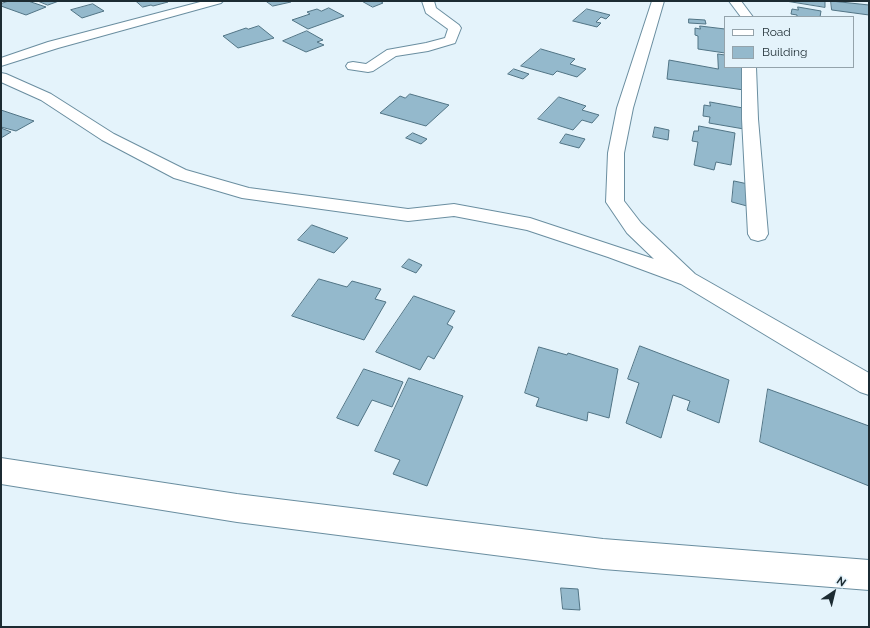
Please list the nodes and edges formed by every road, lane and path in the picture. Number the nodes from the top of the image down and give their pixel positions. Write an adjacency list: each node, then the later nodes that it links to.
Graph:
1 (216, 1): 6 (street)
2 (428, 1): 7 (street)
3 (658, 1): 11 (street)
4 (735, 1): 5 (street)
5 (746, 16)
6 (1, 62)
7 (353, 66)
8 (749, 68): 10 (street)
9 (1, 77): 11 (street)
10 (758, 234)
11 (688, 279): 12 (street)
12 (869, 384)
13 (1, 471): 14 (street)
14 (869, 575)

